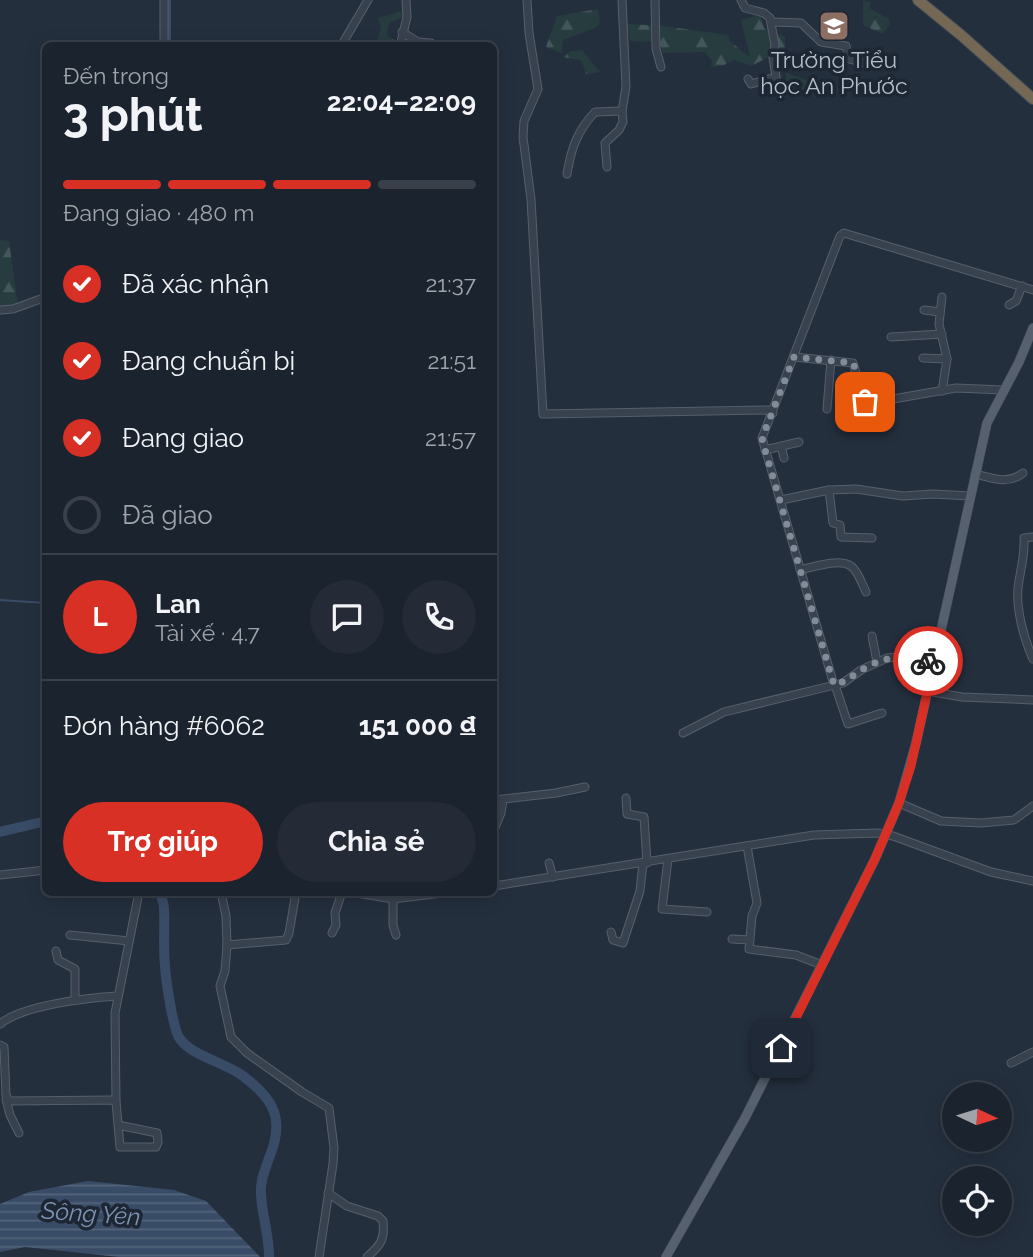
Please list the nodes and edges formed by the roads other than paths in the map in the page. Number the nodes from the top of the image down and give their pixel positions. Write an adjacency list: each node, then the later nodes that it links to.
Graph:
1 (164, 0): 11 (street)
2 (368, 0): 12 (street)
3 (406, 0): 10 (street)
4 (527, 0): 40 (street)
5 (622, 0): 19 (street)
6 (655, 0): 16 (street)
7 (741, 0): 9 (street)
8 (918, 0): 18 (highway)
9 (771, 22): 15 (street); 17 (street)
10 (402, 32): 13 (street); 14 (street)
11 (164, 42)
12 (343, 42)
13 (401, 42)
14 (418, 42)
15 (878, 66)
16 (660, 67)
17 (748, 79)
18 (1033, 99)
19 (622, 111): 20 (street); 21 (street)
20 (607, 167)
21 (567, 174)
22 (1022, 286): 23 (street); 26 (street); 33 (street)
23 (1033, 290)
24 (942, 297): 29 (street)
25 (42, 298): 27 (street)
26 (1009, 305)
27 (0, 310)
28 (924, 310): 29 (street)
29 (940, 312): 31 (street)
30 (1033, 328): 37 (main road)
31 (942, 334): 32 (street); 35 (street)
32 (891, 337)
33 (794, 357): 36 (street); 40 (street)
34 (923, 358): 35 (street)
35 (947, 359): 38 (street)
36 (831, 360): 38 (street); 39 (street)
37 (1003, 390): 38 (street); 46 (main road)
38 (942, 391)
39 (827, 409)
40 (773, 413): 43 (street)
41 (799, 442): 42 (street)
42 (781, 446): 43 (street); 44 (street)
43 (765, 450): 49 (street)
44 (784, 458)
45 (1023, 473): 46 (street)
46 (975, 474): 48 (main road)
47 (829, 490): 48 (street); 49 (street); 51 (street)
48 (970, 496): 57 (main road)
49 (780, 500): 52 (street)
50 (1033, 537): 55 (street)
51 (872, 538)
52 (800, 570): 53 (street); 58 (street)
53 (866, 592)
54 (872, 636): 56 (street)
55 (1033, 659)
56 (877, 662): 57 (street); 58 (street)
57 (934, 662): 59 (main road)
58 (834, 685): 61 (street); 62 (street)
59 (928, 691): 60 (street); 67 (main road)
60 (1033, 700)
61 (882, 713)
62 (683, 733)
63 (585, 787): 66 (street)
64 (626, 798): 74 (street)
65 (497, 800): 66 (street)
66 (503, 800): 69 (street)
67 (899, 803): 68 (street); 70 (main road)
68 (1033, 806)
69 (497, 823)
70 (886, 835): 71 (street); 78 (street); 97 (main road)
71 (747, 846): 72 (street); 93 (street)
72 (668, 859): 74 (street); 87 (street)
73 (549, 863): 77 (street)
74 (645, 863): 77 (street); 88 (street)
75 (42, 870): 76 (street)
76 (0, 875)
77 (553, 877): 79 (street)
78 (1033, 881)
79 (497, 886)
80 (138, 896): 94 (street)
81 (222, 896): 95 (street)
82 (295, 896): 95 (street)
83 (341, 896): 89 (street)
84 (375, 896): 86 (street)
85 (417, 896): 86 (street)
86 (393, 899): 91 (street)
87 (707, 912)
88 (611, 932)
89 (332, 933)
90 (70, 935): 94 (street)
91 (396, 935)
92 (732, 939): 93 (street)
93 (750, 940): 97 (street)
94 (129, 941): 98 (street)
95 (227, 945): 108 (street)
96 (56, 951): 99 (street)
97 (821, 967): 111 (main road)
98 (117, 996): 99 (street); 105 (street)
99 (75, 1000): 100 (street)
100 (0, 1024)
101 (0, 1045): 104 (street)
102 (1029, 1054): 103 (street)
103 (1011, 1063)
104 (4, 1096): 105 (street); 107 (street)
105 (116, 1102): 106 (street)
106 (118, 1125): 106 (street)
107 (19, 1133)
108 (328, 1193): 109 (street); 110 (street)
109 (318, 1257)
110 (367, 1257)
111 (666, 1257)

